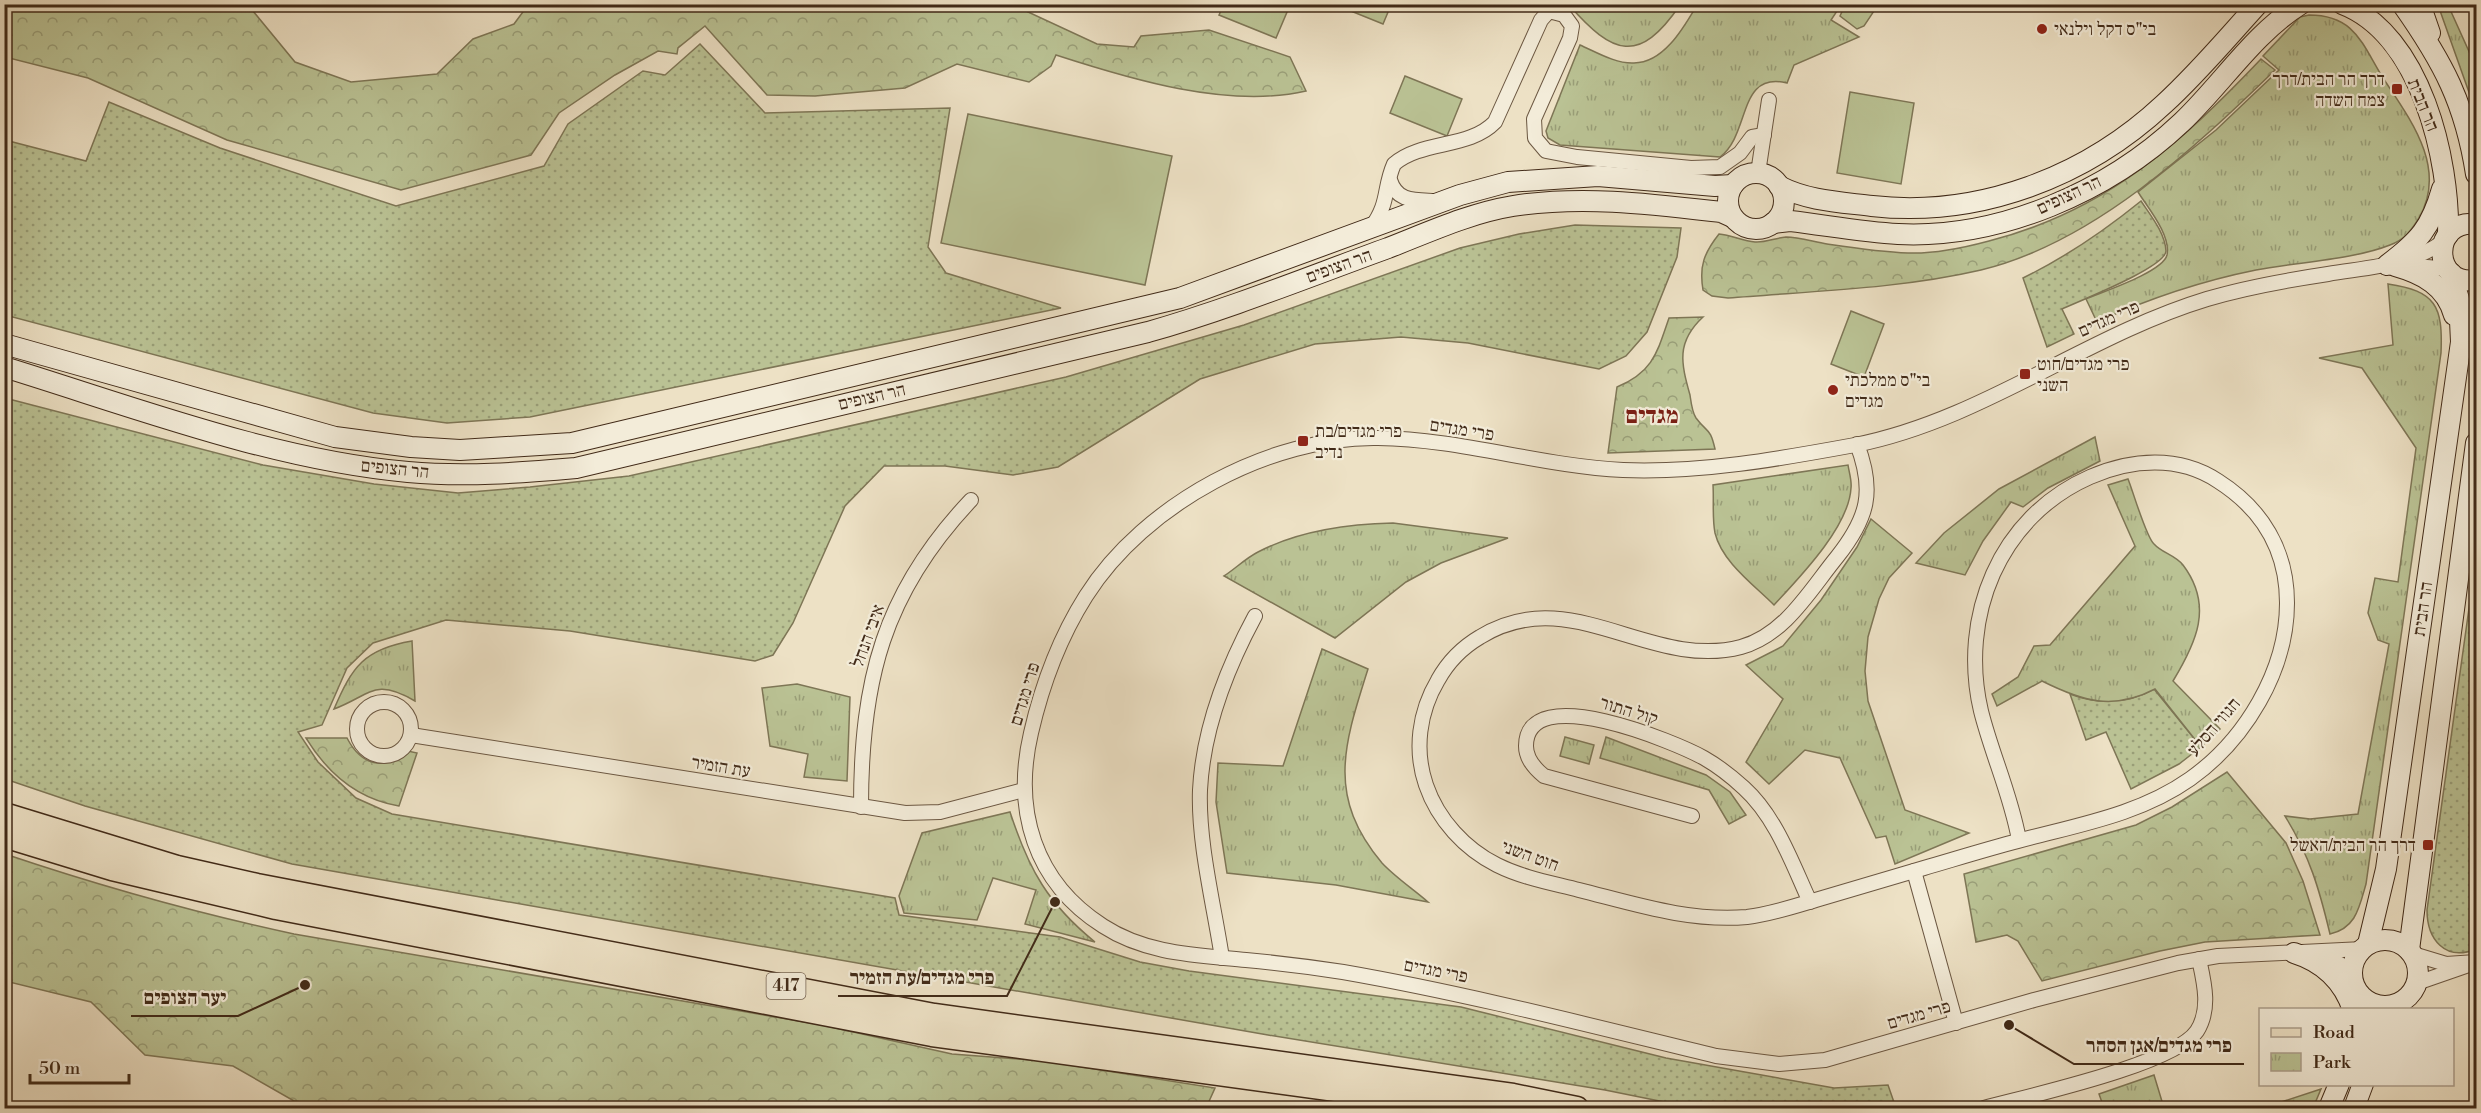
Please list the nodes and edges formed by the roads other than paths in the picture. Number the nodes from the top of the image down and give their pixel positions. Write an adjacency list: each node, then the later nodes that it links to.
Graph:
1 (2258, 4): 14 (main road, הר הצופים)
2 (2301, 4): 17 (main road, הר הצופים)
3 (2342, 4): 10 (main road, הר הבית)
4 (2402, 4): 6 (main road, הר הבית)
5 (2420, 4): 6 (main road)
6 (2445, 72): 9 (main road, הר הבית)
7 (1769, 100): 8 (street)
8 (1764, 135): 11 (street); 12 (street)
9 (2476, 168)
10 (2444, 169): 20 (main road, הר הבית); 21 (main road)
11 (1758, 173): 13 (main road); 14 (main road)
12 (1390, 180): 15 (street); 19 (street)
13 (1732, 185): 15 (main road, הר הצופים); 16 (main road)
14 (1779, 186): 17 (main road)
15 (1443, 201): 19 (main road, הר הצופים)
16 (1732, 217): 17 (main road); 26 (main road, הר הצופים)
17 (1773, 223)
18 (2476, 224): 20 (main road)
19 (1371, 228): 24 (main road, הר הצופים)
20 (2446, 237): 21 (street, פרי מגדים); 22 (main road, הר הבית)
21 (2385, 266): 22 (street, פרי מגדים); 25 (main road); 28 (street, פרי מגדים)
22 (2449, 271): 23 (main road); 25 (main road, הר הבית)
23 (2476, 280)
24 (4, 344)
25 (2459, 352): 40 (main road, הר הבית)
26 (4, 367)
27 (2476, 443): 41 (main road, הר הבית)
28 (1857, 444): 32 (street, פרי מגדים); 39 (street, חוט השני)
29 (971, 500): 33 (street, איבי הנחל)
30 (1255, 616): 43 (street)
31 (411, 735): 31 (street); 33 (street, עת הזמיר)
32 (1024, 790): 33 (street, עת הזמיר); 43 (street, פרי מגדים)
33 (861, 807)
34 (4, 814): 52 (main road, 417)
35 (1692, 816): 39 (street, קול התור)
36 (4, 836): 51 (main road, 417)
37 (2019, 840): 37 (street, חגווי הסלע); 38 (street, חוט השני)
38 (1918, 870): 39 (street, חוט השני); 48 (street)
39 (1810, 902)
40 (2365, 947): 41 (main road); 42 (street, פרי מגדים); 47 (main road)
41 (2411, 952): 45 (street); 46 (main road)
42 (2301, 953): 44 (street, פרי מגדים); 47 (main road); 47 (street, פרי מגדים)
43 (1222, 958): 48 (street, פרי מגדים)
44 (2199, 959): 48 (street, פרי מגדים); 53 (street)
45 (2476, 962): 46 (street)
46 (2408, 996): 47 (main road)
47 (2356, 998)
48 (1956, 1023)
49 (2338, 1086): 54 (main road)
50 (2362, 1086): 55 (main road)
51 (1467, 1108)
52 (1577, 1108)
53 (1984, 1108)
54 (2330, 1108)
55 (2354, 1108)

